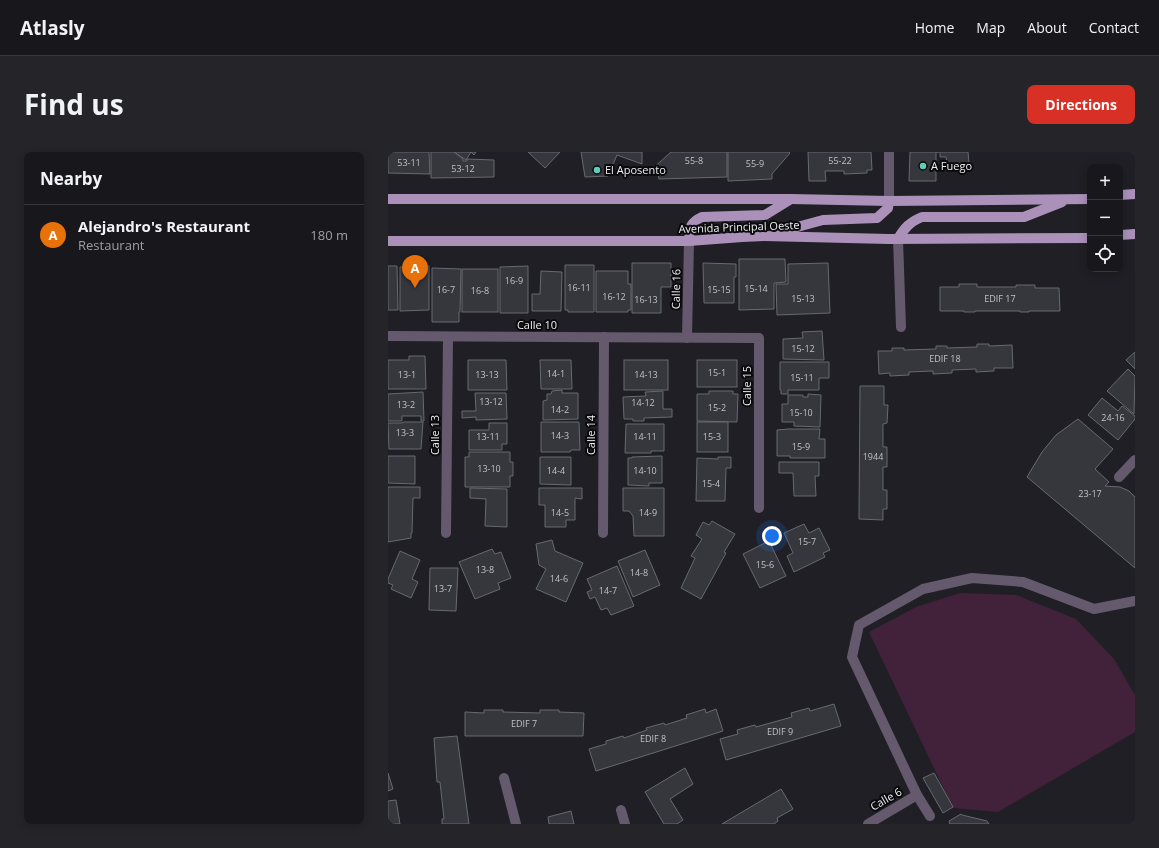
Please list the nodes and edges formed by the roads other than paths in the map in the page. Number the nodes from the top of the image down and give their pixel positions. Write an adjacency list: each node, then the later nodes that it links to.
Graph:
1 (889, 152): 7 (street)
2 (1135, 194): 3 (main road)
3 (1123, 196)
4 (388, 198): 5 (main road)
5 (791, 199): 7 (main road); 15 (main road)
6 (1087, 199): 8 (main road)
7 (889, 200): 8 (main road); 11 (main road)
8 (1068, 200): 13 (main road)
9 (1135, 234): 10 (main road)
10 (1123, 235)
11 (764, 236): 13 (main road, Avenida Principal Oeste); 15 (main road, Avenida Principal Oeste)
12 (1087, 238): 13 (main road, Avenida Principal Oeste)
13 (898, 239): 16 (street)
14 (388, 241): 15 (main road, Avenida Principal Oeste)
15 (689, 241): 20 (street, Calle 16)
16 (901, 327)
17 (388, 336): 18 (street, Calle 10)
18 (448, 337): 19 (street, Calle 10); 24 (street, Calle 13)
19 (604, 338): 20 (street, Calle 10); 25 (street, Calle 14)
20 (687, 338): 23 (street, Calle 15)
21 (1135, 460): 22 (street)
22 (1119, 477)
23 (759, 508)
24 (446, 533)
25 (603, 533)
26 (1135, 601): 28 (street)
27 (504, 778): 31 (street)
28 (917, 795): 30 (street); 33 (street, Calle 6)
29 (621, 810): 32 (street)
30 (930, 816)
31 (516, 824)
32 (625, 824)
33 (868, 824)

